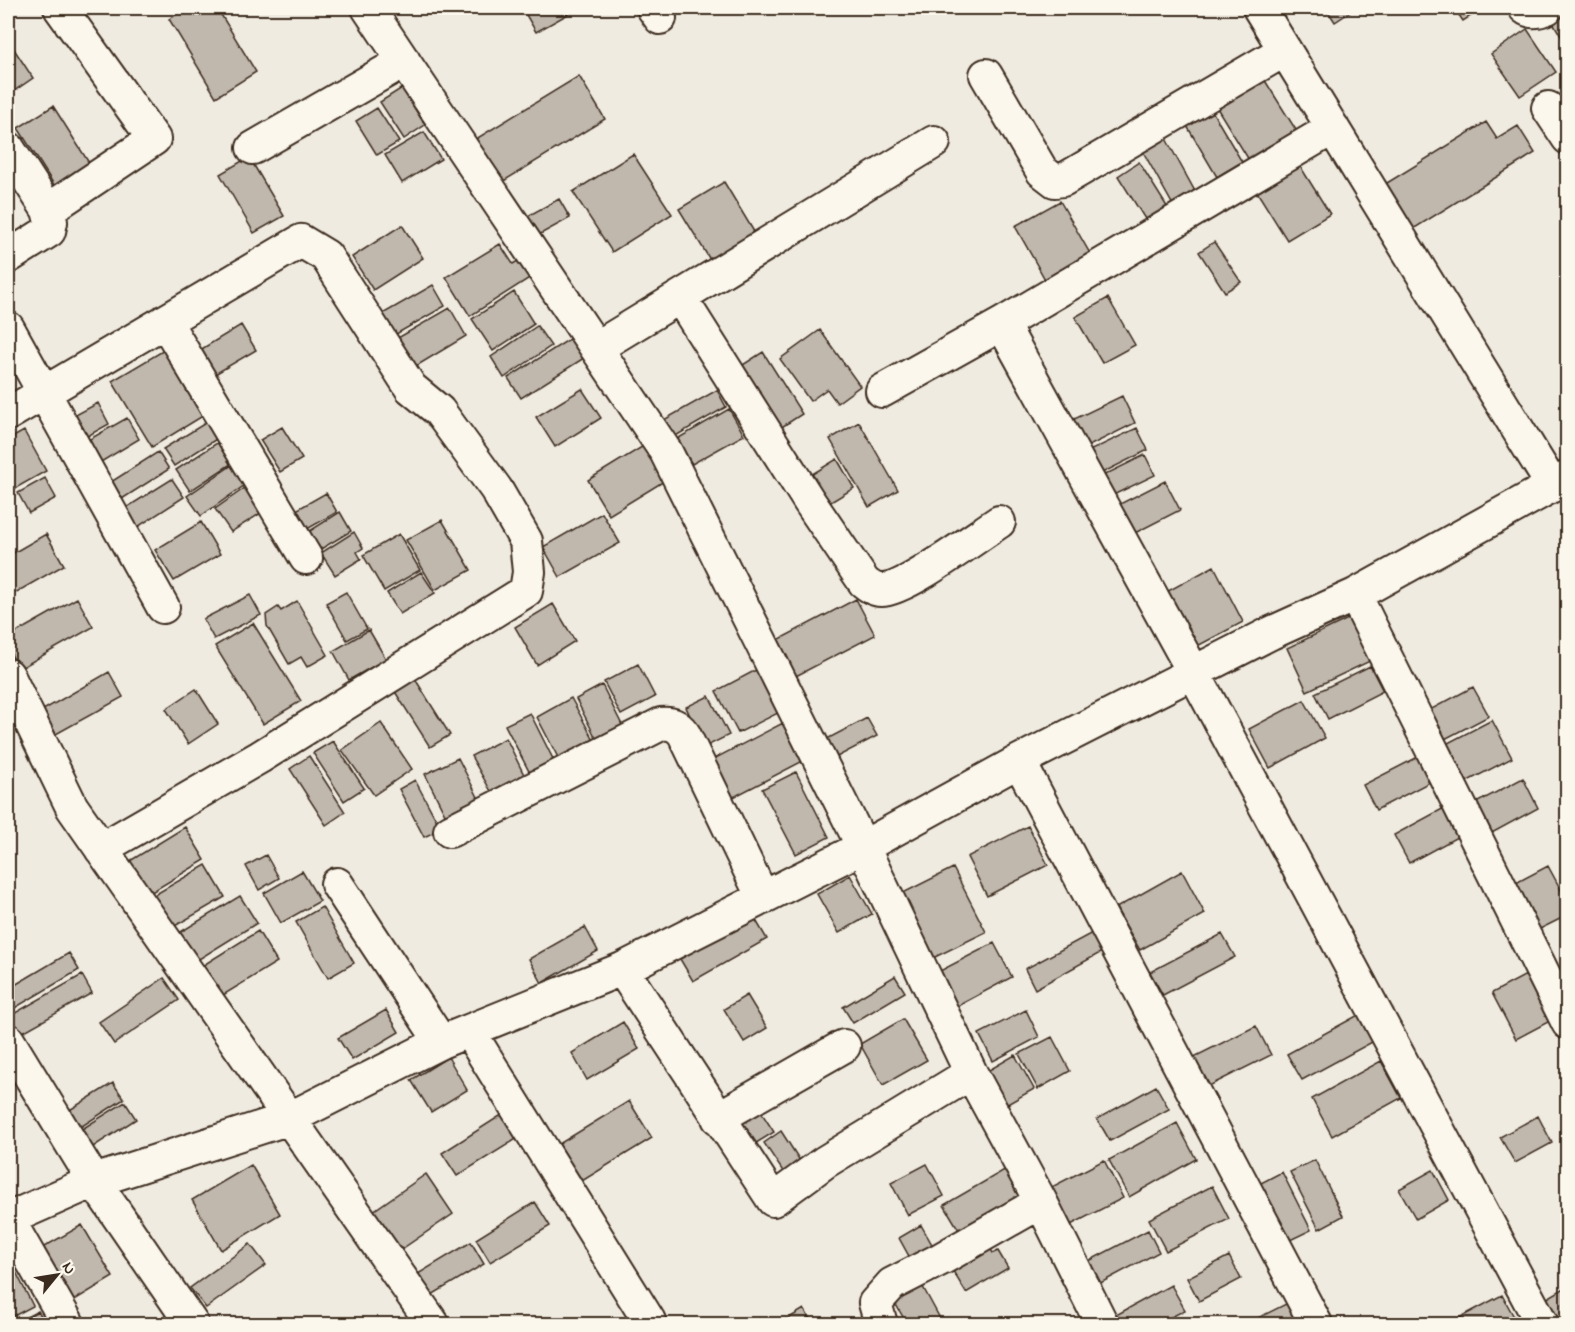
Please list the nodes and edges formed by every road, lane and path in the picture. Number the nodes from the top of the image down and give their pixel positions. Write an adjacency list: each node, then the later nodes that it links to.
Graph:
1 (60, 8): 15 (street)
2 (368, 8): 7 (street)
3 (1259, 8): 6 (street)
4 (1525, 8): 5 (street)
5 (1547, 8)
6 (1285, 50): 8 (street); 10 (street)
7 (404, 61): 14 (street); 21 (street)
8 (986, 75)
9 (1548, 108): 11 (street)
10 (1334, 128): 19 (street); 25 (street)
11 (1568, 138)
12 (934, 142): 17 (street)
13 (8, 148): 15 (street)
14 (253, 148)
15 (48, 210): 16 (street)
16 (8, 257)
17 (680, 297): 21 (street); 26 (street)
18 (165, 321): 23 (street); 27 (street); 35 (street)
19 (1002, 324): 22 (street); 30 (street)
20 (8, 328): 23 (street)
21 (596, 348): 34 (street)
22 (882, 391)
23 (44, 392): 24 (street); 29 (street)
24 (8, 414)
25 (1560, 481): 28 (street)
26 (999, 522)
27 (306, 558)
28 (1355, 595): 30 (street); 39 (street)
29 (163, 607)
30 (1194, 673): 32 (street); 56 (street)
31 (8, 675): 35 (street)
32 (1019, 761): 34 (street); 55 (street)
33 (450, 831): 37 (street)
34 (863, 847): 37 (street); 43 (street)
35 (101, 849): 44 (street)
36 (337, 884): 40 (street)
37 (764, 898): 38 (street)
38 (622, 969): 40 (street); 45 (street)
39 (1568, 1023)
40 (455, 1036): 44 (street); 49 (street)
41 (8, 1040): 46 (street)
42 (844, 1046): 45 (street)
43 (971, 1073): 45 (street); 47 (street)
44 (290, 1118): 46 (street); 52 (street)
45 (718, 1118)
46 (94, 1181): 48 (street); 51 (street)
47 (1041, 1202): 53 (street); 54 (street)
48 (8, 1219): 50 (street)
49 (649, 1322)
50 (68, 1324)
51 (192, 1324)
52 (433, 1324)
53 (880, 1324)
54 (1102, 1324)
55 (1316, 1324)
56 (1542, 1324)

